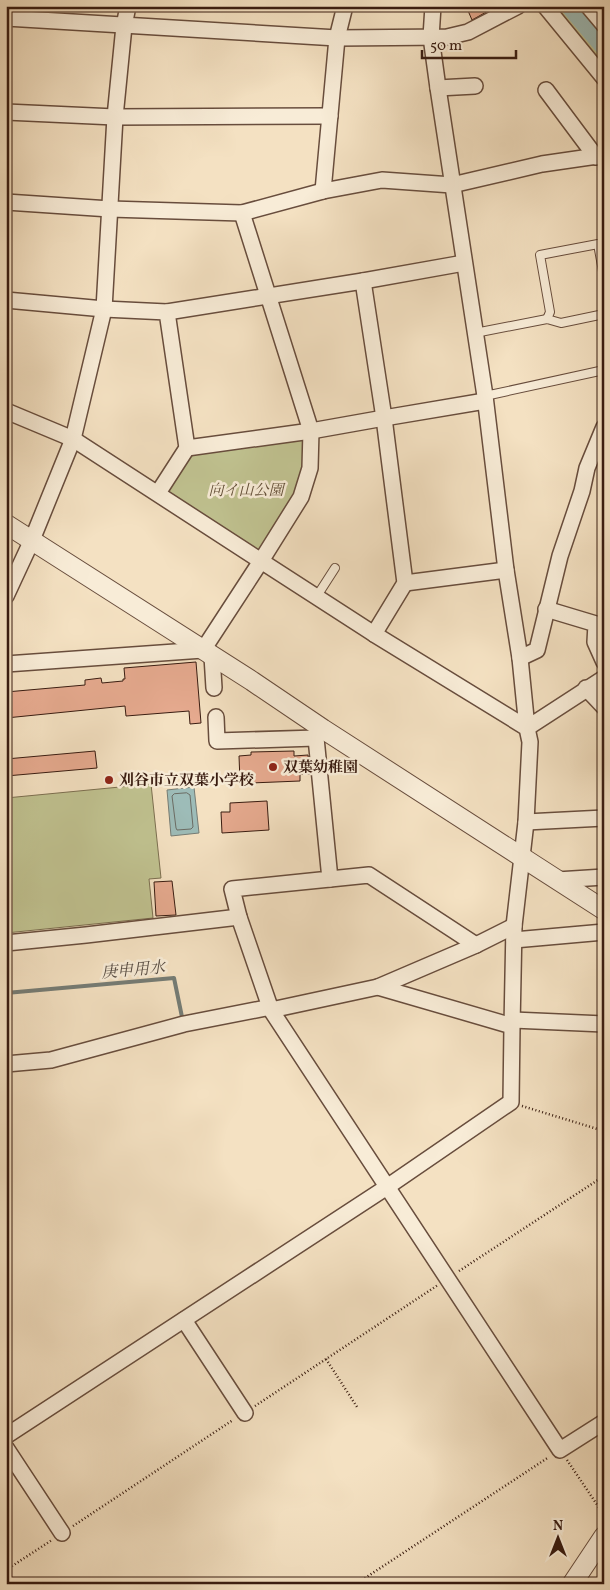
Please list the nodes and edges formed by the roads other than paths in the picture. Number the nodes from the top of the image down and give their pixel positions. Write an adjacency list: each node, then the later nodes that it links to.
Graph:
1 (128, 6): 8 (street)
2 (345, 6): 11 (street)
3 (433, 6): 10 (street)
4 (518, 6): 10 (street)
5 (545, 6): 12 (street)
6 (588, 6): 9 (street)
7 (6, 18): 8 (street)
8 (124, 26): 11 (street); 18 (street)
9 (604, 26)
10 (432, 37): 11 (street); 14 (street)
11 (337, 38): 17 (street)
12 (604, 78)
13 (475, 86): 14 (street)
14 (438, 88): 20 (street)
15 (546, 90): 19 (street)
16 (6, 112): 18 (street)
17 (330, 116): 18 (street); 21 (street)
18 (115, 117): 23 (street)
19 (600, 156): 20 (street)
20 (452, 185): 21 (street); 25 (street)
21 (323, 191): 24 (street)
22 (6, 202): 23 (street)
23 (110, 209): 24 (street); 30 (street)
24 (242, 213): 28 (street)
25 (464, 263): 27 (street); 34 (street)
26 (604, 277): 33 (lane)
27 (363, 281): 28 (street); 38 (street)
28 (268, 296): 31 (street); 40 (street)
29 (6, 300): 30 (street)
30 (104, 309): 31 (street); 41 (street)
31 (168, 312): 42 (street)
32 (604, 314): 33 (lane)
33 (547, 319): 34 (lane)
34 (475, 333): 36 (street)
35 (604, 370): 36 (lane)
36 (485, 399): 38 (street); 48 (street)
37 (6, 411): 41 (street)
38 (384, 418): 40 (street); 49 (street)
39 (604, 427): 52 (street)
40 (311, 431): 42 (street); 46 (street)
41 (73, 439): 43 (street); 45 (street)
42 (187, 448): 43 (street)
43 (158, 493): 46 (street)
44 (6, 524): 45 (street)
45 (32, 540): 50 (street); 54 (street)
46 (261, 561): 51 (street); 54 (street)
47 (335, 568): 51 (lane)
48 (506, 570): 49 (street); 55 (street)
49 (406, 583): 53 (street)
50 (6, 596)
51 (316, 596): 53 (street)
52 (546, 609): 55 (street); 56 (street)
53 (374, 634): 63 (street)
54 (208, 653): 57 (street); 59 (street); 64 (street)
55 (520, 658): 63 (street)
56 (604, 662)
57 (6, 664)
58 (604, 678): 60 (street)
59 (214, 688)
60 (586, 688): 61 (street); 63 (street)
61 (604, 706)
62 (216, 717): 64 (street)
63 (527, 728): 66 (street)
64 (320, 733): 67 (street); 69 (street)
65 (604, 818): 66 (street)
66 (526, 822): 67 (street)
67 (522, 858): 70 (street); 74 (street)
68 (604, 877): 70 (street)
69 (330, 879): 72 (street); 76 (street)
70 (557, 880): 71 (street)
71 (604, 910)
72 (239, 917): 75 (street); 78 (street)
73 (604, 932): 74 (street)
74 (514, 933): 76 (street); 79 (street)
75 (6, 943)
76 (476, 945): 77 (street)
77 (378, 987): 78 (street); 79 (street)
78 (271, 1008): 81 (street); 82 (street)
79 (513, 1023): 80 (street); 82 (street)
80 (604, 1024)
81 (6, 1064)
82 (387, 1187): 83 (street); 85 (street)
83 (184, 1320): 84 (street); 86 (street)
84 (245, 1413)
85 (604, 1422)
86 (6, 1436)
87 (6, 1448): 88 (street)
88 (62, 1534)
89 (604, 1536): 90 (street)
90 (572, 1584)

